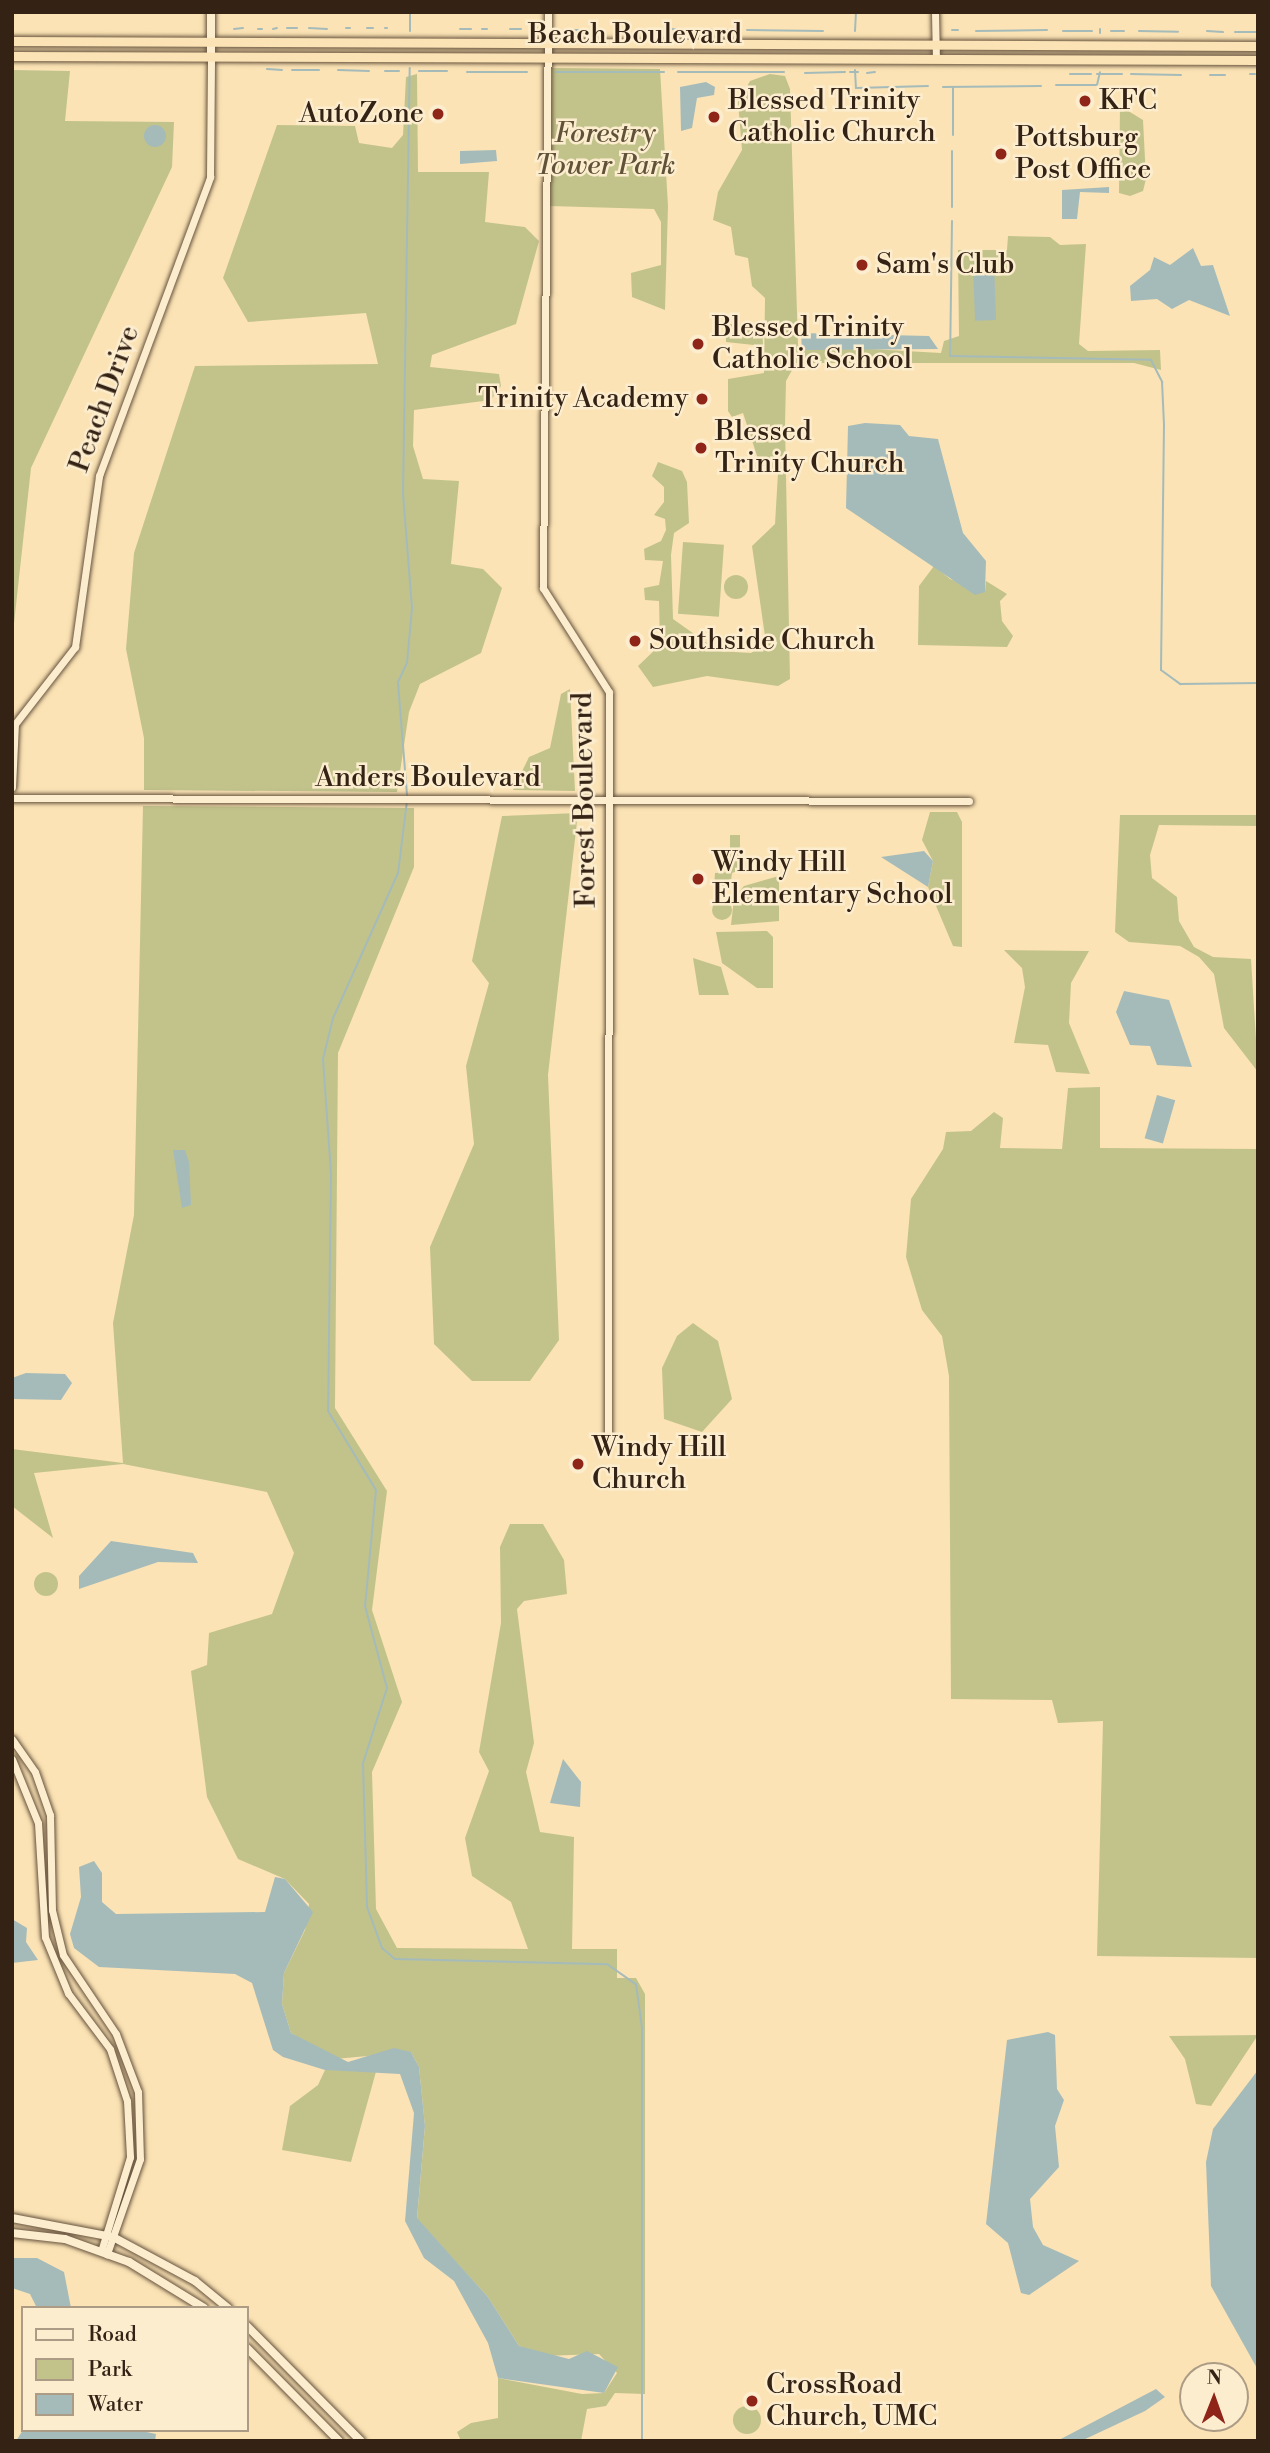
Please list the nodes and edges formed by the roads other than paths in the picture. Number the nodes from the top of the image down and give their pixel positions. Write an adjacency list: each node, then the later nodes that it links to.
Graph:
1 (211, 12): 5 (main road, Peach Drive)
2 (548, 12): 6 (street, Forest Boulevard)
3 (935, 12): 7 (street)
4 (12, 41): 5 (highway)
5 (211, 42): 6 (highway); 10 (main road, Peach Drive)
6 (544, 43): 7 (highway); 11 (street, Forest Boulevard)
7 (936, 44): 8 (highway); 12 (street)
8 (1258, 46)
9 (12, 56): 10 (highway, Beach Boulevard)
10 (211, 56): 11 (highway, Beach Boulevard); 14 (street, Peach Drive)
11 (546, 58): 12 (highway, Beach Boulevard); 16 (street, Forest Boulevard)
12 (936, 59): 13 (highway, Beach Boulevard)
13 (1258, 60)
14 (12, 787)
15 (12, 797): 16 (street, Anders Boulevard)
16 (608, 799): 17 (street, Anders Boulevard); 18 (street, Forest Boulevard)
17 (970, 801)
18 (608, 1439)
19 (12, 1739): 21 (street)
20 (12, 1759): 22 (street)
21 (53, 1845): 22 (street); 23 (street)
22 (41, 1846): 24 (street)
23 (85, 1995): 24 (street); 25 (street)
24 (77, 2003): 26 (street)
25 (135, 2080): 26 (street); 27 (street)
26 (124, 2088): 27 (street); 30 (street)
27 (138, 2092): 30 (street)
28 (12, 2218): 30 (main road)
29 (12, 2233): 31 (main road)
30 (109, 2236): 31 (street); 33 (main road)
31 (104, 2253): 32 (main road)
32 (201, 2306)
33 (226, 2306)
34 (248, 2327): 37 (main road)
35 (248, 2349): 36 (main road)
36 (337, 2439)
37 (361, 2441)

